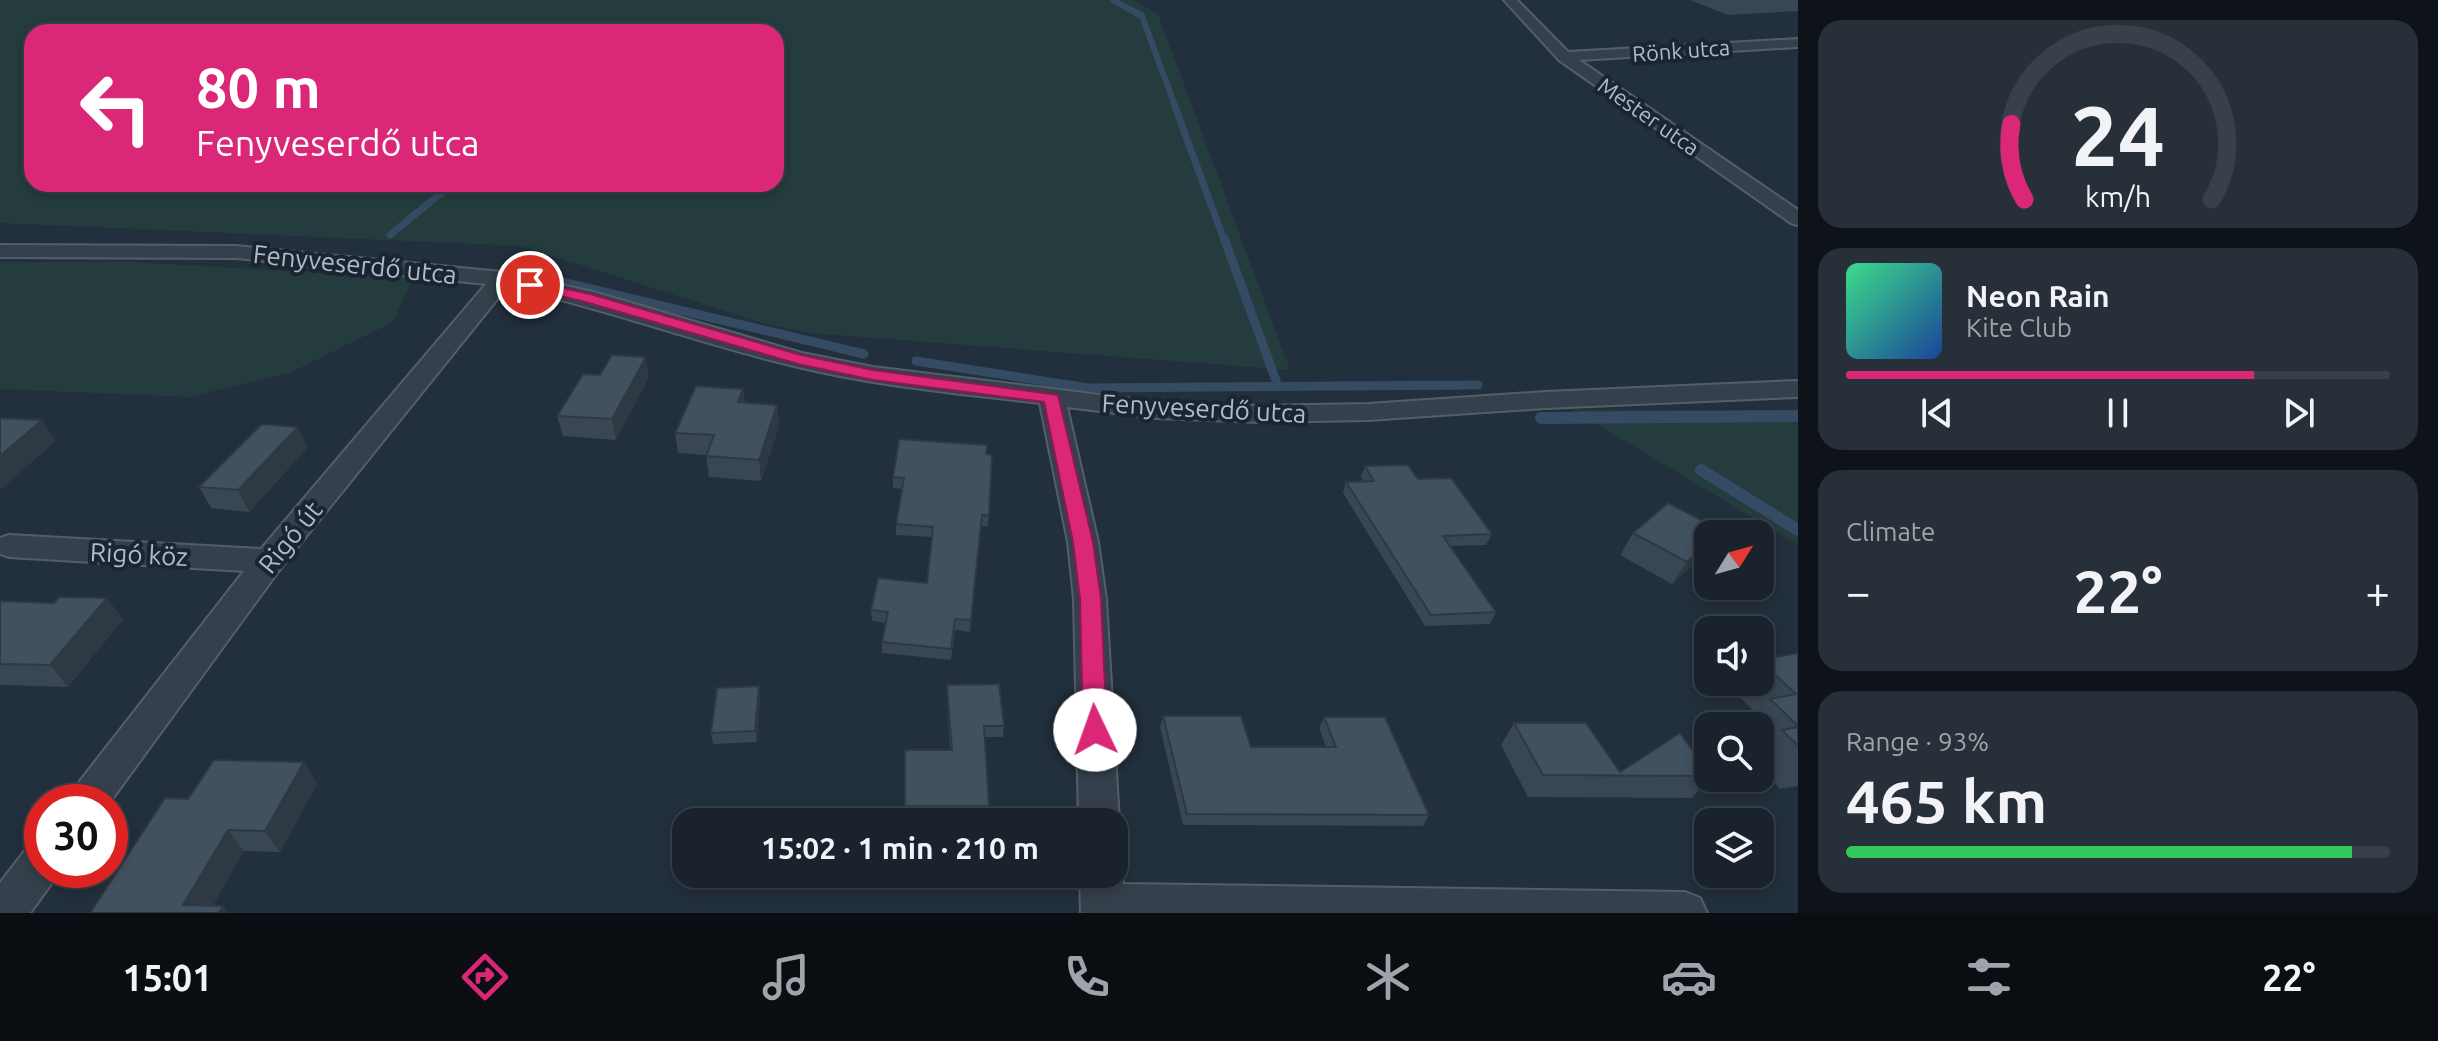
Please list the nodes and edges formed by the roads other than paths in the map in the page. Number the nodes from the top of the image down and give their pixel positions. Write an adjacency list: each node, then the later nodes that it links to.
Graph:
1 (1510, 0): 3 (street, Mester utca)
2 (1798, 43): 3 (street, Rönk utca)
3 (1564, 57): 4 (street, Mester utca)
4 (1798, 219)
5 (0, 251): 6 (street, Fenyveserdő utca)
6 (502, 279): 8 (street, Fenyveserdő utca); 10 (street, Rigó út)
7 (1798, 389): 8 (street, Fenyveserdő utca)
8 (1052, 398): 12 (street)
9 (9, 546): 10 (street, Rigó köz)
10 (269, 561): 11 (street, Rigó út)
11 (101, 784)
12 (1098, 808)
13 (24, 886): 15 (street)
14 (1102, 897): 16 (street)
15 (4, 913)
16 (1685, 913)

